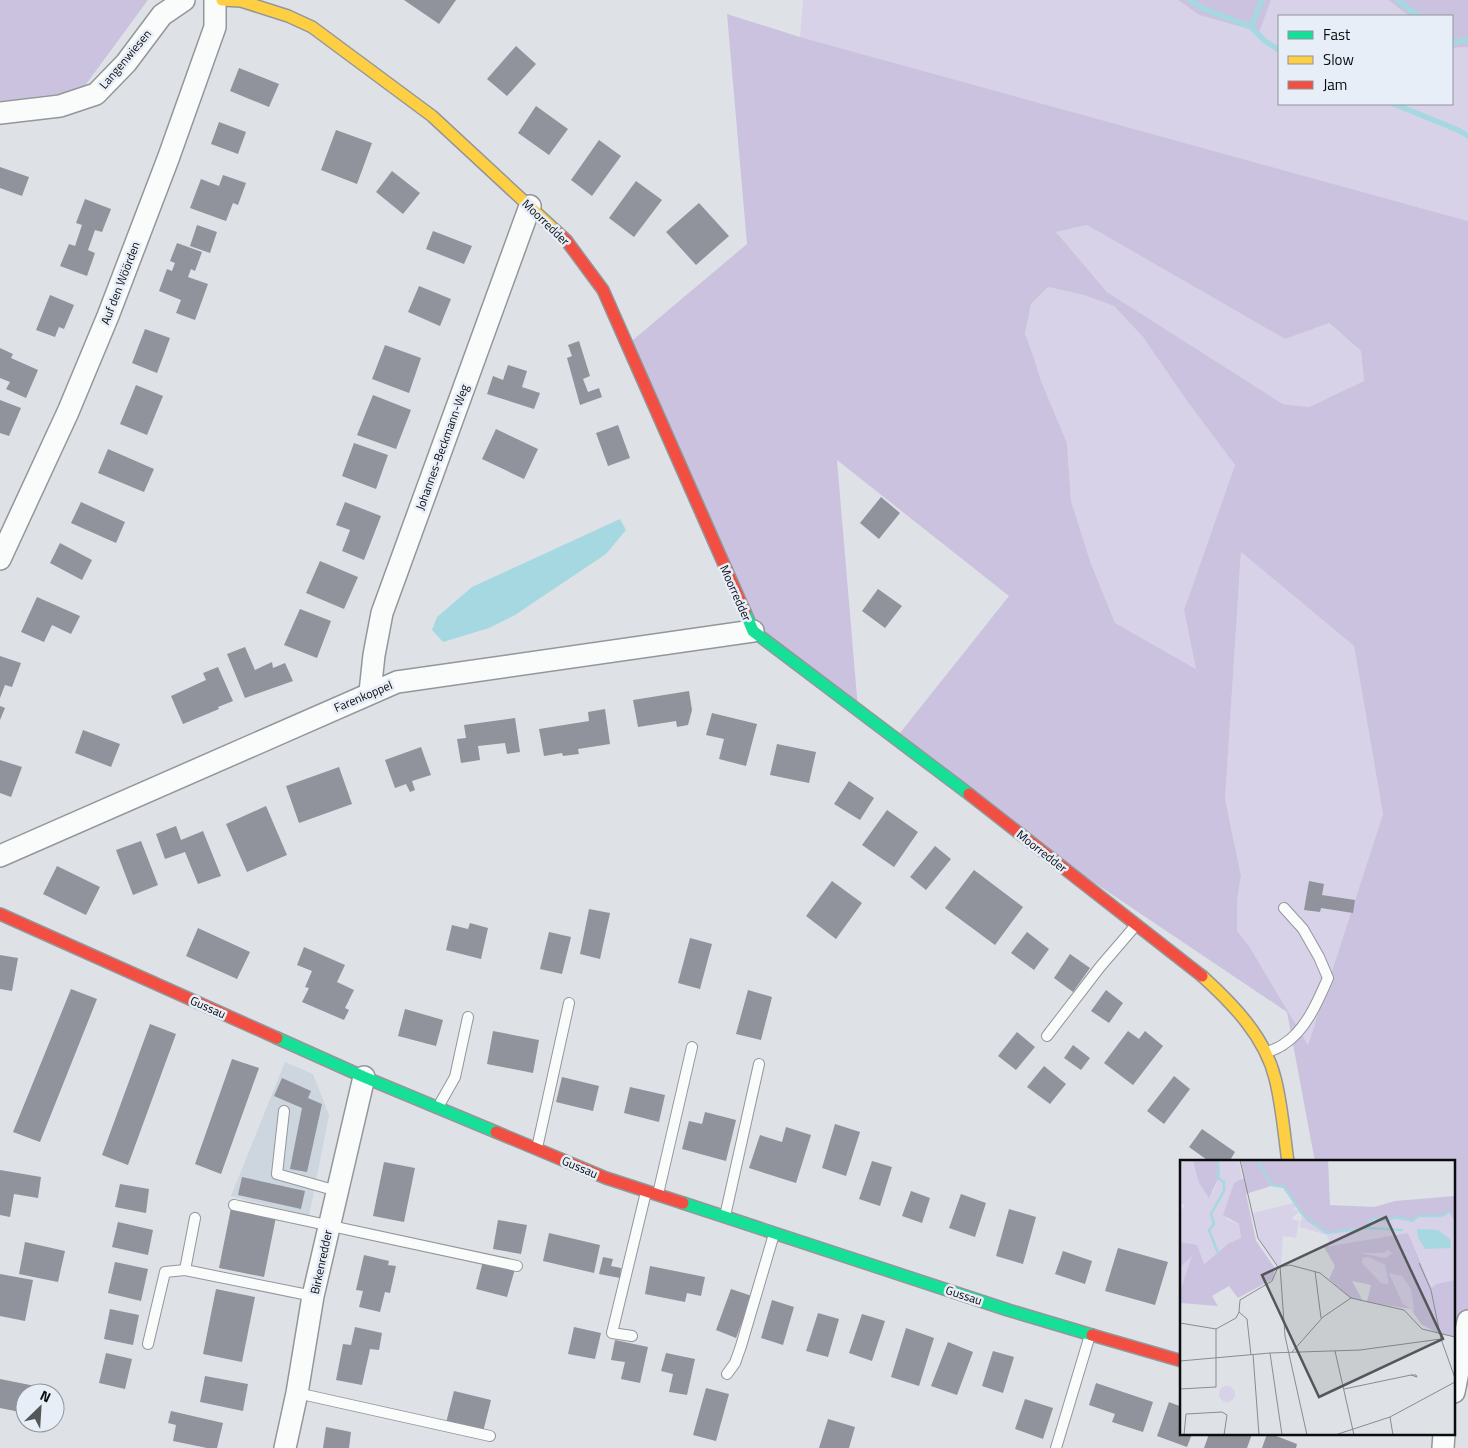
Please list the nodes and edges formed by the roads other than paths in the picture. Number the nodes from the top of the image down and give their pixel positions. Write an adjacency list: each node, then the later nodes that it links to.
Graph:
1 (184, 0): 4 (street, Langenwiesen)
2 (215, 0): 6 (street, Auf den Wöörden)
3 (222, 0): 5 (street, Moorredder)
4 (0, 113)
5 (530, 206): 7 (street, Moorredder); 8 (street, Johannes-Beckmann-Weg)
6 (0, 559)
7 (754, 631): 8 (street, Farenkoppel); 12 (street, Moorredder)
8 (370, 692): 9 (street, Farenkoppel)
9 (0, 856)
10 (1284, 908): 17 (lane)
11 (0, 914): 19 (street, Gussau)
12 (1136, 924): 15 (lane); 17 (street, Moorredder)
13 (569, 1002): 22 (lane)
14 (468, 1017): 20 (lane)
15 (1047, 1036)
16 (692, 1047): 26 (lane)
17 (1265, 1053): 23 (street, Moorredder)
18 (759, 1064): 28 (lane)
19 (364, 1077): 20 (street, Gussau); 24 (street, Birkenredder)
20 (437, 1108): 22 (street, Gussau)
21 (284, 1111): 24 (lane)
22 (537, 1150): 25 (street, Gussau)
23 (1288, 1160)
24 (337, 1190): 30 (street, Birkenredder)
25 (646, 1191): 26 (street, Gussau); 37 (lane)
26 (658, 1195): 28 (street, Gussau)
27 (234, 1205): 30 (lane)
28 (724, 1217): 31 (street, Gussau)
29 (195, 1218): 33 (lane)
30 (328, 1225): 32 (lane); 34 (street, Birkenredder)
31 (774, 1233): 36 (street, Gussau); 40 (lane)
32 (517, 1266)
33 (185, 1270): 34 (lane); 38 (lane)
34 (313, 1296): 42 (street, Birkenredder)
35 (1468, 1321): 41 (street)
36 (1090, 1334): 39 (street, Gussau); 45 (lane)
37 (632, 1336)
38 (148, 1344)
39 (1180, 1360)
40 (727, 1374)
41 (1458, 1383)
42 (297, 1393): 43 (lane); 44 (street, Birkenredder)
43 (490, 1436)
44 (285, 1448)
45 (1056, 1448)

